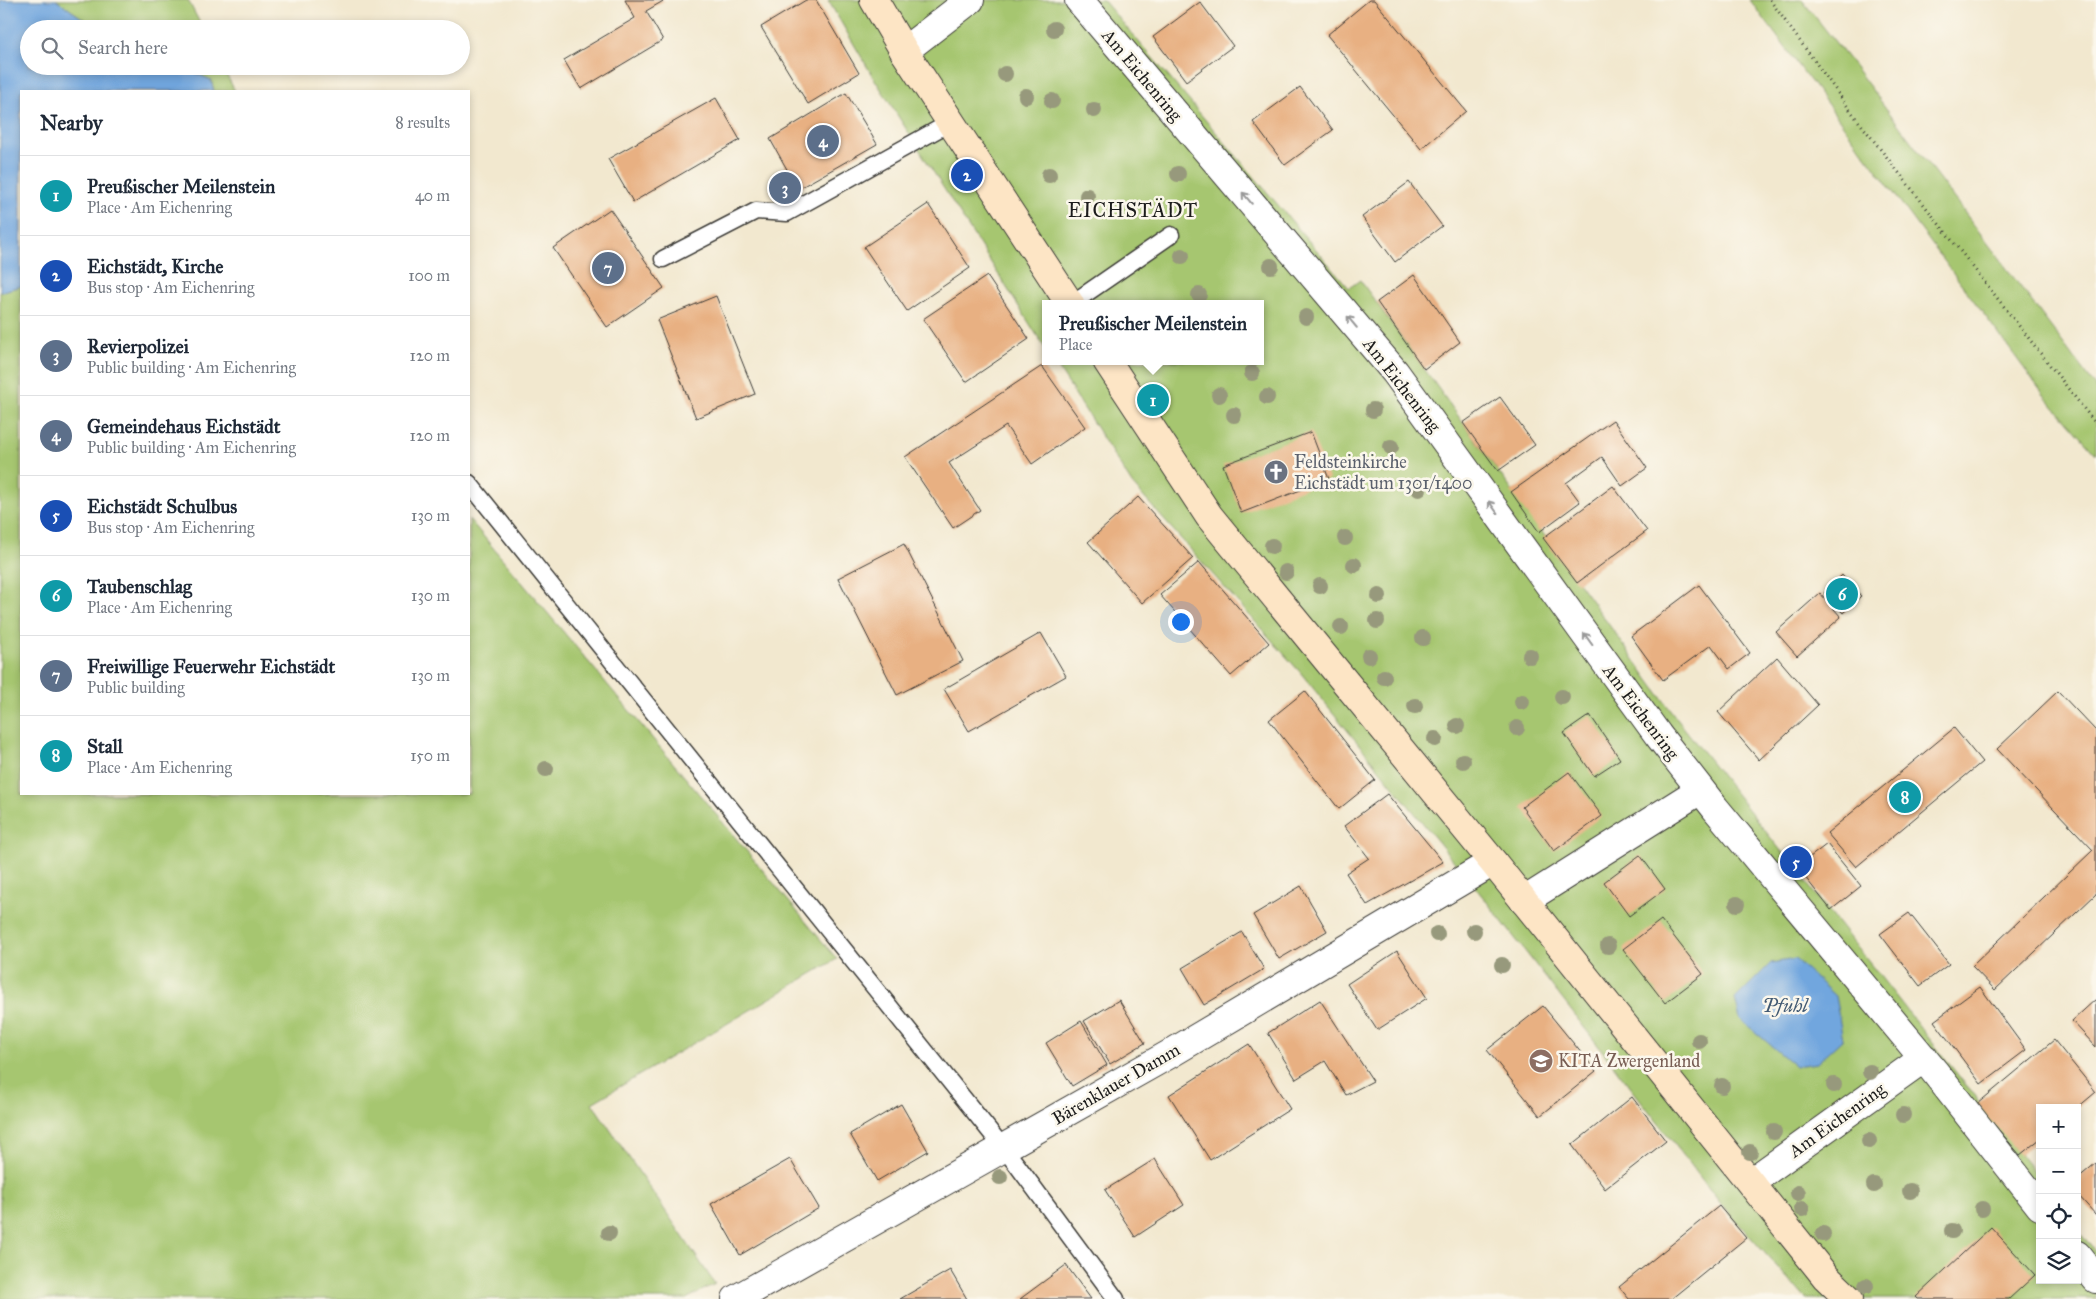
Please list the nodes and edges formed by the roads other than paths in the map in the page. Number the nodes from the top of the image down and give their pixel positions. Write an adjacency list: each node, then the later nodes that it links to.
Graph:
1 (874, 0): 4 (main road)
2 (970, 0): 4 (street)
3 (1079, 0): 12 (street, Am Eichenring, one-way to 3)
4 (904, 51): 5 (main road)
5 (951, 122): 7 (lane); 8 (main road)
6 (1171, 236): 9 (lane)
7 (663, 259)
8 (1067, 300)
9 (1076, 300)
10 (1110, 365): 13 (main road)
11 (470, 484): 16 (lane)
12 (1700, 790): 14 (street); 15 (street, Am Eichenring)
13 (1493, 862): 14 (main road); 16 (street, Bärenklauer Damm)
14 (1524, 901): 17 (main road)
15 (1924, 1058): 17 (street, Am Eichenring); 18 (street, Am Eichenring)
16 (1003, 1149): 21 (street, Bärenklauer Damm); 22 (lane)
17 (1751, 1182): 23 (main road)
18 (2036, 1201)
19 (2081, 1260): 20 (street)
20 (2096, 1279)
21 (736, 1299)
22 (1116, 1299)
23 (1849, 1299)

